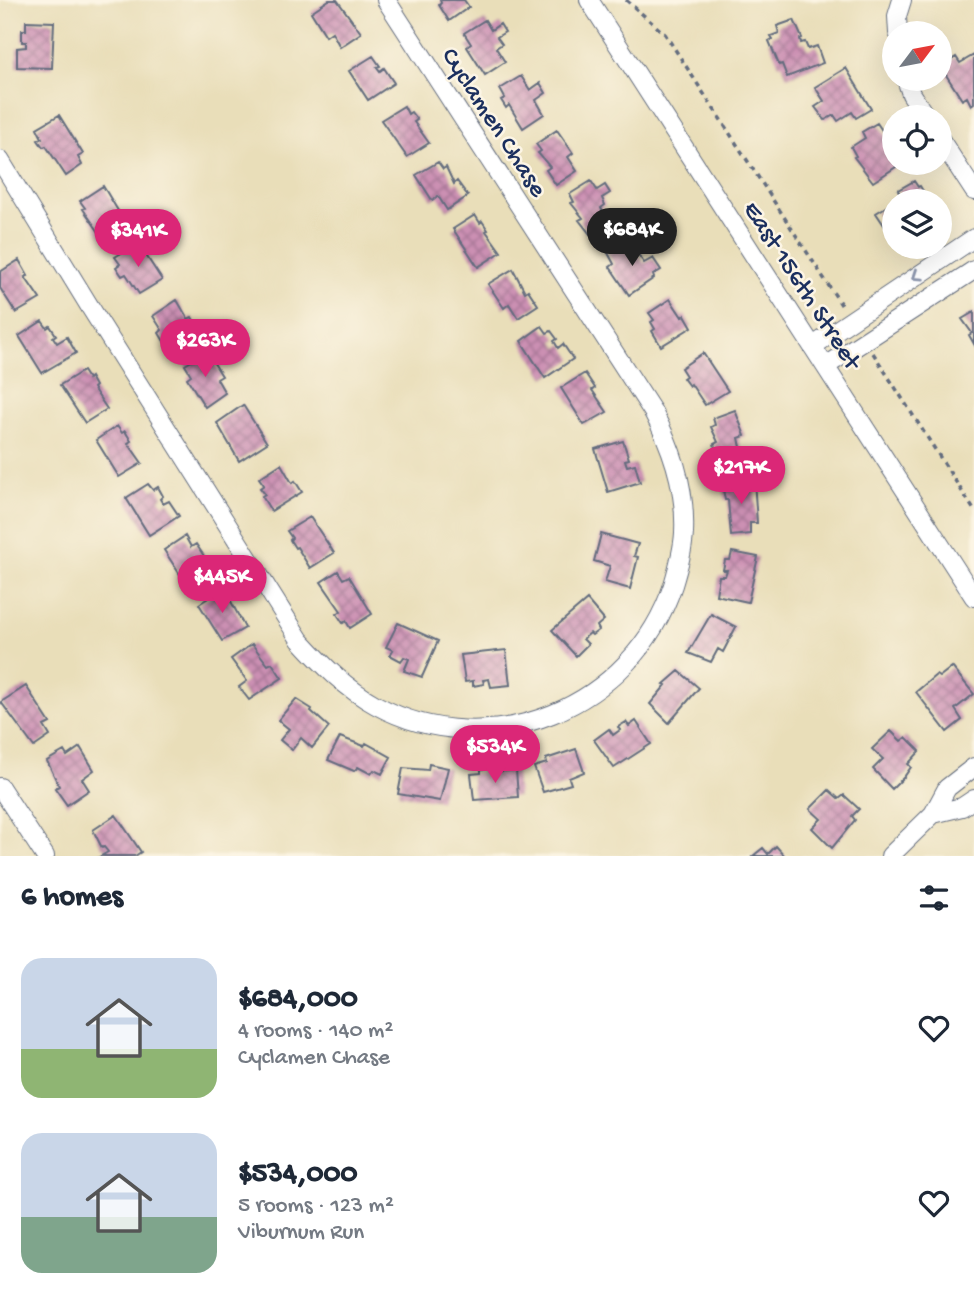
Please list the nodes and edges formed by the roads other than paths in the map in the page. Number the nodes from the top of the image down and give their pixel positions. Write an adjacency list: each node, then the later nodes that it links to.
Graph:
1 (386, 0): 6 (street, Cyclamen Chase)
2 (589, 0): 10 (street, East 156th Street)
3 (902, 0): 4 (street)
4 (897, 21)
5 (952, 157): 7 (street)
6 (0, 160)
7 (974, 191)
8 (974, 239): 10 (street, one-way to 10)
9 (974, 270): 11 (street)
10 (813, 346): 11 (street, East 156th Street)
11 (826, 366): 12 (street, East 156th Street)
12 (974, 597)
13 (974, 767): 16 (street)
14 (0, 787): 17 (street)
15 (974, 799): 16 (street)
16 (933, 814): 18 (street)
17 (45, 856)
18 (890, 856)

